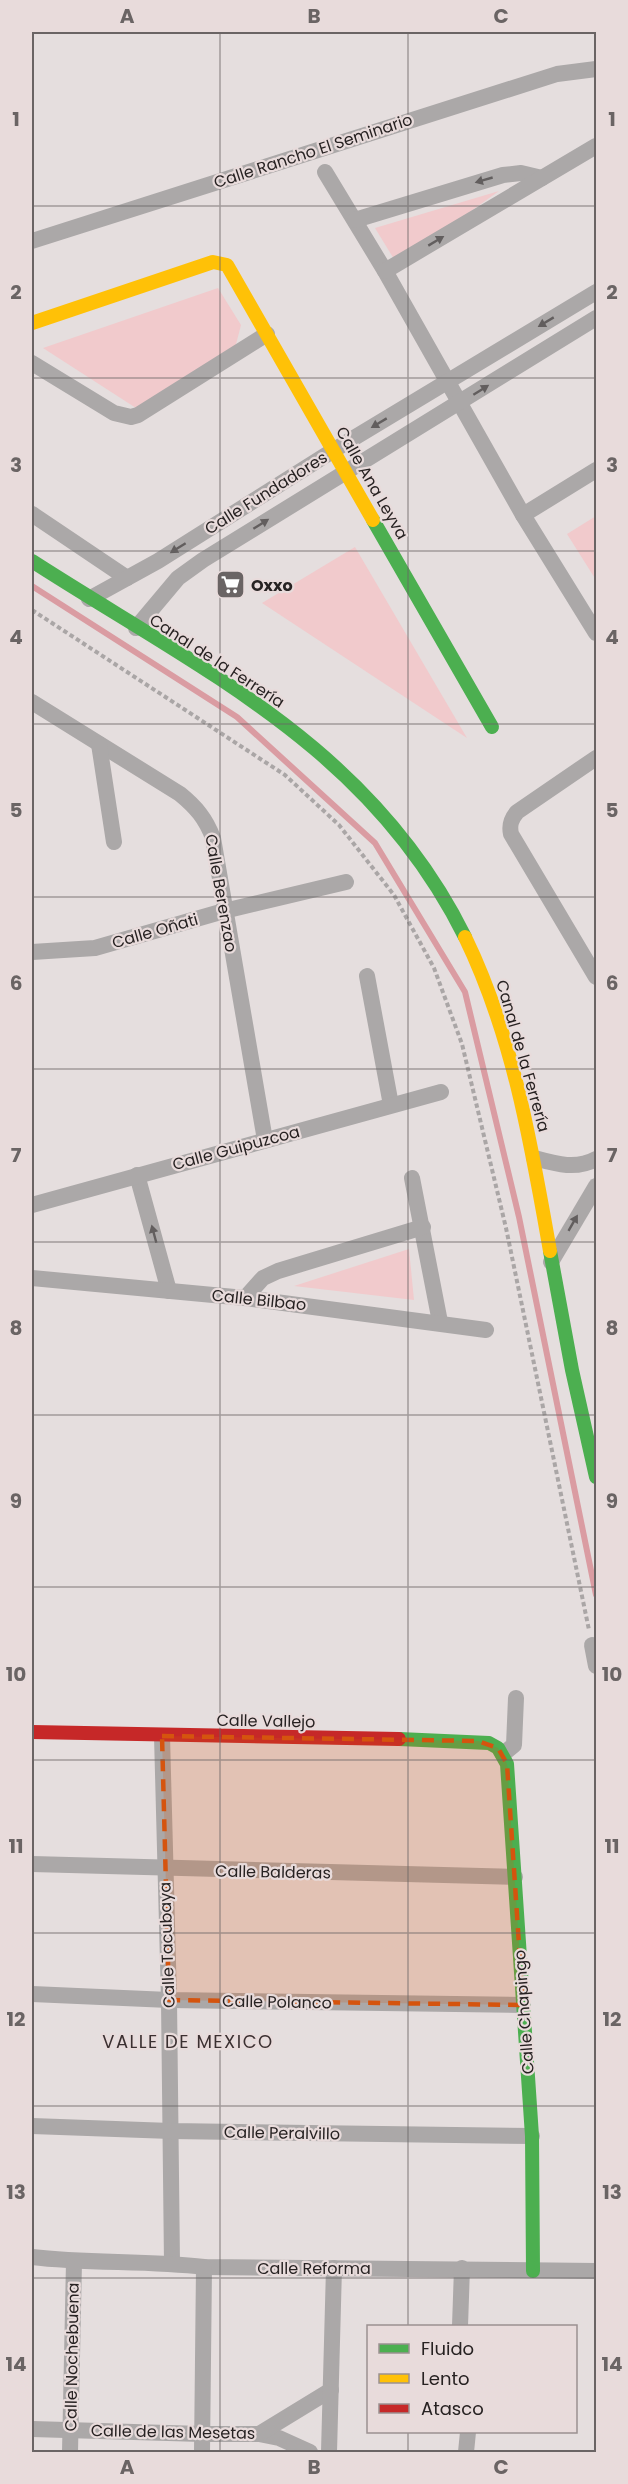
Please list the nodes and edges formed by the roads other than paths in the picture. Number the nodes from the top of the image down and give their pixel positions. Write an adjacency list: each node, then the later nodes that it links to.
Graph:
1 (597, 69): 6 (street, Calle Rancho El Seminario)
2 (597, 146): 4 (street)
3 (325, 172): 5 (street)
4 (542, 178): 5 (street, one-way to 5); 7 (street, one-way to 4)
5 (355, 220): 7 (street)
6 (32, 241)
7 (385, 270): 13 (street)
8 (597, 292): 13 (street, Calle Fundadores, one-way to 13)
9 (597, 318): 14 (street, Calle Fundadores, one-way to 9)
10 (32, 323): 11 (street, Calle Ana Leyva)
11 (267, 334): 12 (street); 15 (street, Calle Ana Leyva)
12 (32, 363)
13 (448, 381): 14 (street); 15 (street, Calle Fundadores, one-way to 15)
14 (460, 403): 16 (street, Calle Fundadores); 19 (street)
15 (334, 450): 16 (street, Calle Ana Leyva); 21 (street, Calle Fundadores, one-way to 21)
16 (345, 471): 23 (street, Calle Fundadores, one-way to 16); 26 (street, Calle Ana Leyva)
17 (597, 471): 19 (street)
18 (32, 514): 21 (street)
19 (523, 515): 24 (street)
20 (32, 561): 22 (street, Canal de la Ferrería)
21 (127, 578): 22 (street, Calle Fundadores)
22 (89, 599): 23 (street, Canal de la Ferrería)
23 (136, 628): 38 (street, Canal de la Ferrería)
24 (596, 633)
25 (32, 702): 27 (street, Calle Berenzao)
26 (492, 727)
27 (99, 744): 29 (street); 31 (street, Calle Berenzao)
28 (597, 758): 34 (street)
29 (114, 842)
30 (346, 882): 31 (street, Calle Oñati)
31 (224, 911): 32 (street, Calle Oñati); 37 (street, Calle Berenzao)
32 (32, 952)
33 (367, 976): 36 (street)
34 (597, 977)
35 (441, 1092): 36 (street, Calle Guipuzcoa)
36 (392, 1106): 37 (street, Calle Guipuzcoa)
37 (266, 1140): 40 (street, Calle Guipuzcoa)
38 (534, 1158): 39 (street); 45 (street, Canal de la Ferrería)
39 (597, 1159)
40 (137, 1175): 43 (street, Calle Guipuzcoa); 47 (street, one-way to 40)
41 (412, 1178): 44 (street)
42 (597, 1186): 45 (street, one-way to 42)
43 (32, 1205)
44 (423, 1227): 48 (street); 49 (street)
45 (551, 1262): 51 (street, Canal de la Ferrería)
46 (32, 1278): 47 (street, Calle Bilbao)
47 (169, 1291): 48 (street, Calle Bilbao)
48 (245, 1298): 49 (street, Calle Bilbao)
49 (440, 1322): 50 (street, Calle Bilbao)
50 (486, 1330)
51 (597, 1477)
52 (592, 1645): 53 (street)
53 (597, 1666)
54 (516, 1698): 57 (street)
55 (32, 1732): 56 (street, Calle Vallejo)
56 (162, 1736): 57 (street, Calle Vallejo); 59 (street, Calle Tacubaya)
57 (500, 1751): 60 (street, Calle Chapingo)
58 (32, 1864): 59 (street, Calle Balderas)
59 (164, 1870): 60 (street, Calle Balderas); 62 (street, Calle Tacubaya)
60 (516, 1877): 63 (street, Calle Chapingo)
61 (32, 1994): 62 (street, Calle Polanco)
62 (170, 2000): 63 (street, Calle Polanco); 65 (street, Calle Tacubaya)
63 (523, 2005): 66 (street, Calle Chapingo)
64 (32, 2126): 65 (street, Calle Peralvillo)
65 (171, 2131): 66 (street, Calle Peralvillo); 69 (street, Calle Tacubaya)
66 (532, 2136): 73 (street, Calle Chapingo)
67 (32, 2257): 68 (street, Calle Reforma)
68 (74, 2262): 69 (street, Calle Reforma); 78 (street, Calle Nochebuena)
69 (172, 2263): 70 (street, Calle Reforma)
70 (204, 2267): 71 (street, Calle Reforma); 80 (street)
71 (334, 2268): 72 (street, Calle Reforma); 76 (street)
72 (462, 2268): 73 (street, Calle Reforma); 75 (street)
73 (533, 2271): 74 (street, Calle Reforma)
74 (597, 2271)
75 (460, 2325)
76 (331, 2390): 81 (street); 85 (street)
77 (32, 2429): 78 (street, Calle de las Mesetas)
78 (70, 2430): 80 (street, Calle de las Mesetas); 82 (street, Calle Nochebuena)
79 (468, 2433): 86 (street)
80 (202, 2434): 81 (street, Calle de las Mesetas); 83 (street)
81 (259, 2434): 84 (street, Calle de las Mesetas)
82 (70, 2452)
83 (202, 2452)
84 (310, 2452)
85 (329, 2452)
86 (466, 2452)

